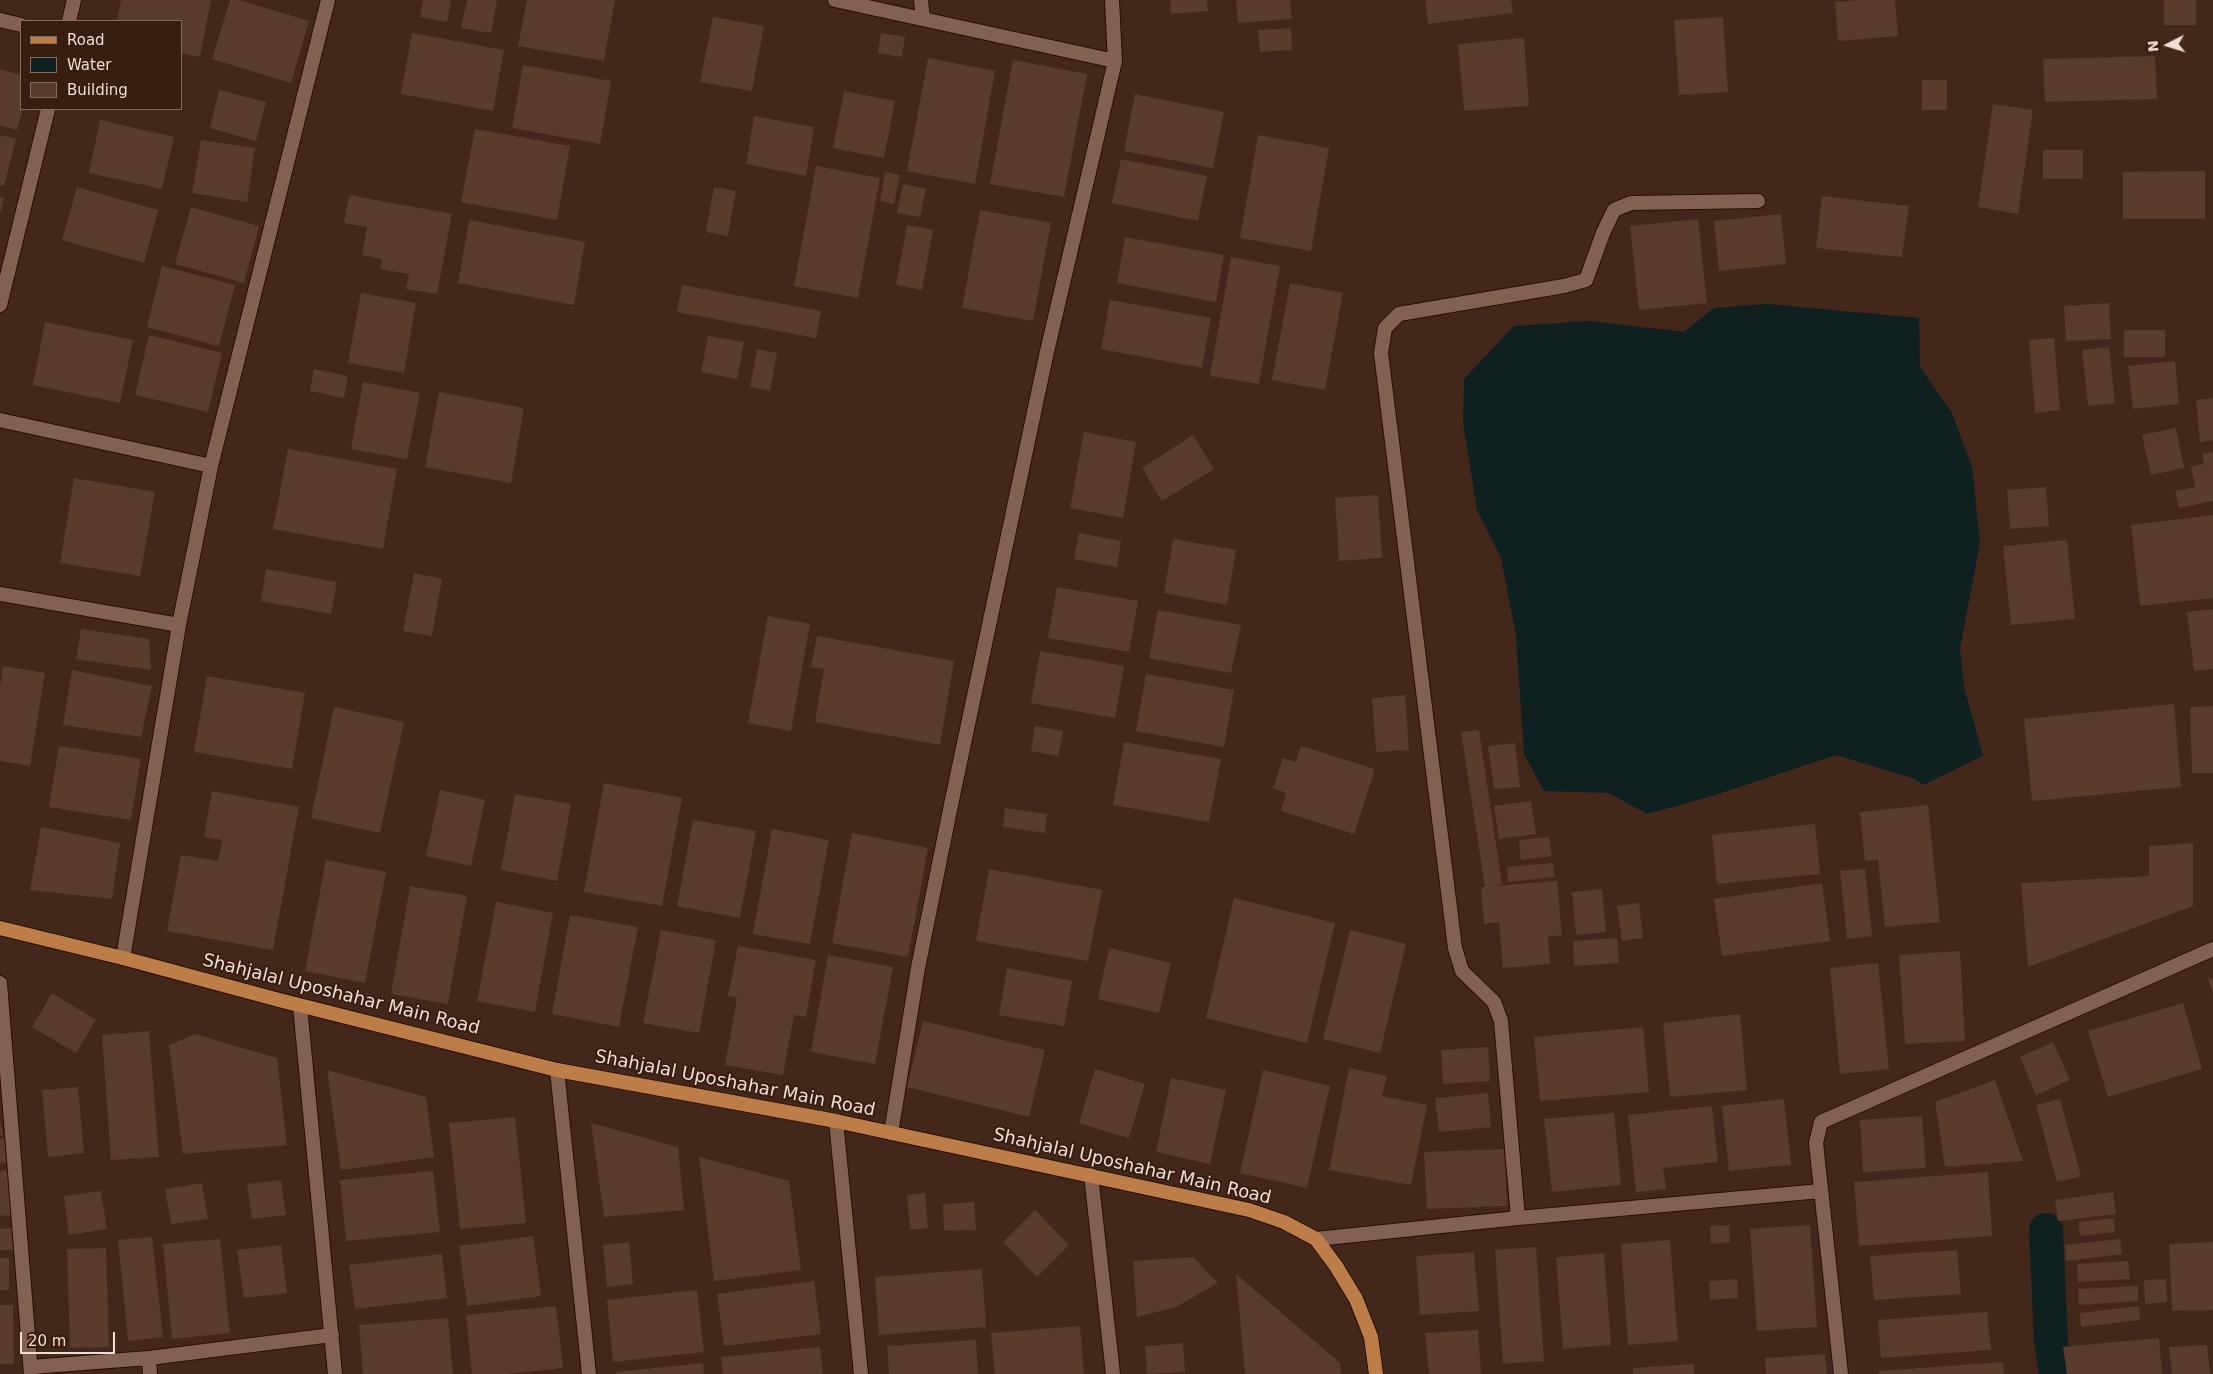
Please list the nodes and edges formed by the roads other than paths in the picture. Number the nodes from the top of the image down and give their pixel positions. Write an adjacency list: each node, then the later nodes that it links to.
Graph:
1 (74, 0): 8 (street)
2 (328, 0): 15 (street)
3 (836, 0): 6 (street)
4 (921, 0): 6 (street)
5 (1112, 0): 10 (street)
6 (923, 19): 10 (street)
7 (0, 20): 9 (street)
8 (69, 20)
9 (20, 25)
10 (1115, 61): 25 (street)
11 (48, 110): 13 (street)
12 (1758, 200): 28 (street)
13 (0, 305)
14 (0, 420): 15 (street)
15 (210, 466): 17 (street)
16 (0, 594): 17 (street)
17 (179, 625): 20 (street)
18 (0, 928): 20 (main road, Shahjalal Uposhahar Main Road)
19 (2213, 949): 27 (street)
20 (123, 958): 22 (main road, Shahjalal Uposhahar Main Road)
21 (0, 983): 32 (street)
22 (300, 1006): 23 (main road, Shahjalal Uposhahar Main Road); 30 (street)
23 (557, 1070): 24 (main road, Shahjalal Uposhahar Main Road); 35 (street)
24 (836, 1122): 25 (main road, Shahjalal Uposhahar Main Road); 36 (street)
25 (891, 1133): 26 (main road, Shahjalal Uposhahar Main Road)
26 (1090, 1175): 29 (main road, Shahjalal Uposhahar Main Road); 37 (street)
27 (1821, 1192): 28 (street); 39 (street)
28 (1518, 1218): 29 (street)
29 (1316, 1238): 38 (main road, Shahjalal Uposhahar Main Road)
30 (332, 1335): 31 (street); 34 (street)
31 (149, 1358): 32 (street); 33 (street)
32 (31, 1370)
33 (150, 1374)
34 (335, 1374)
35 (589, 1374)
36 (861, 1374)
37 (1113, 1374)
38 (1376, 1374)
39 (1841, 1374)

